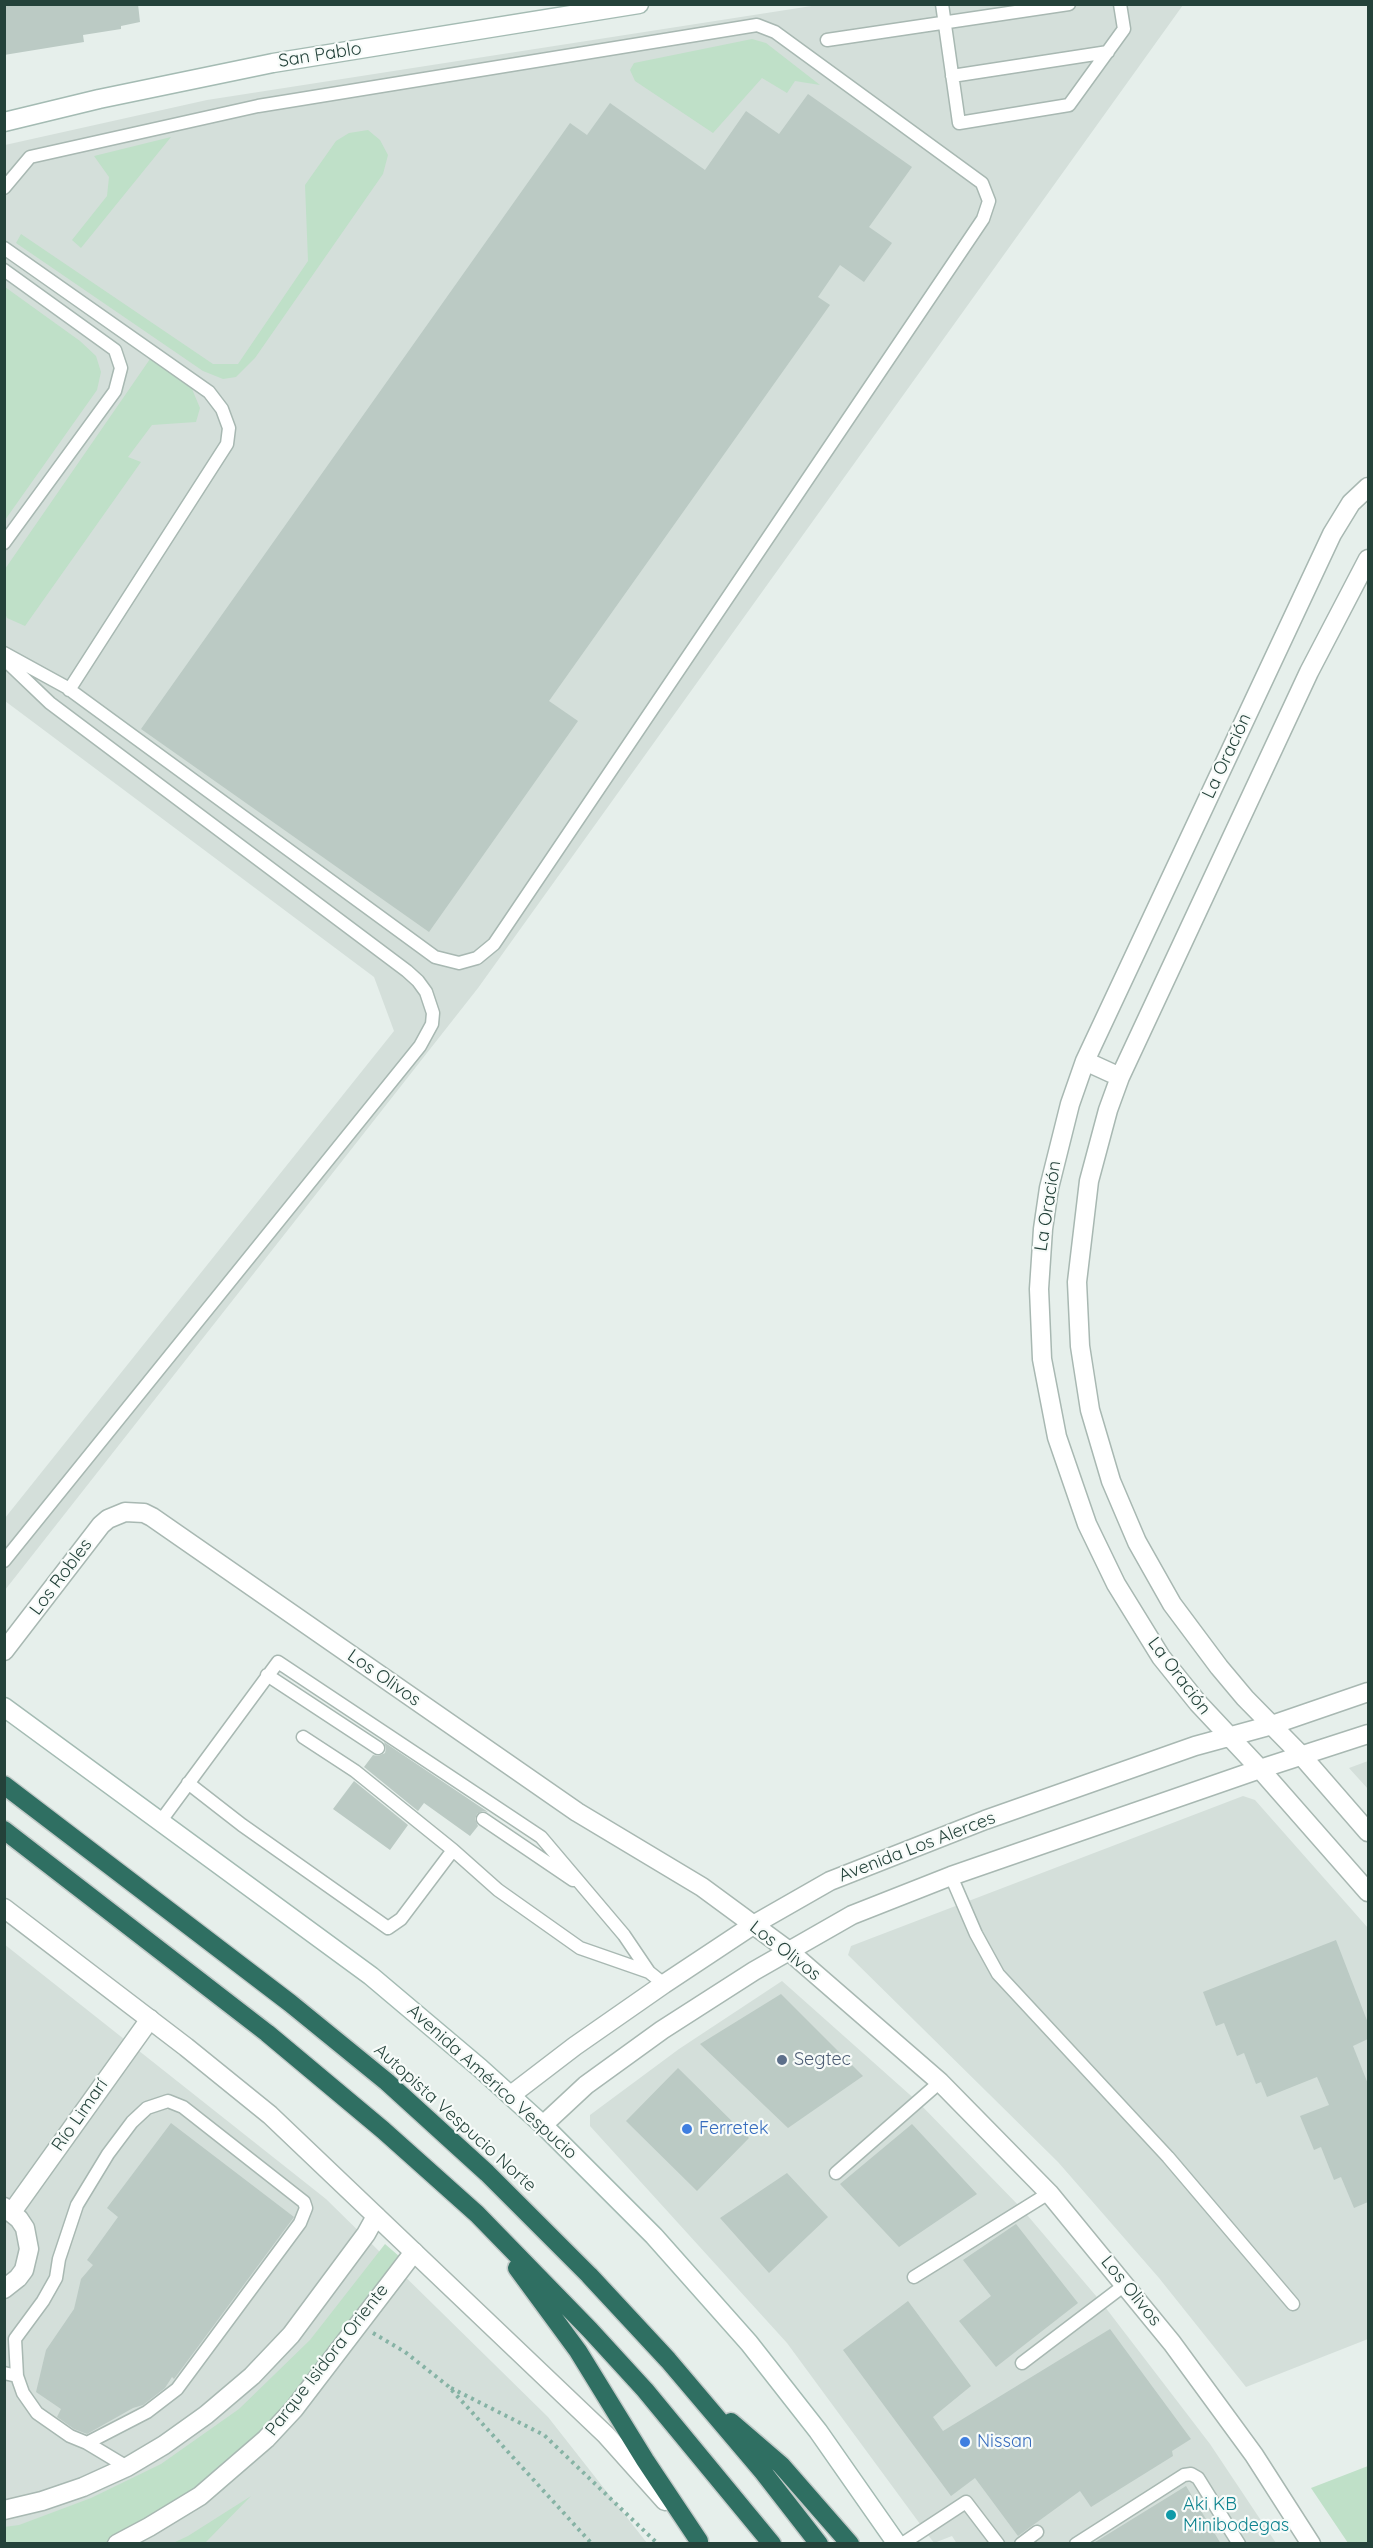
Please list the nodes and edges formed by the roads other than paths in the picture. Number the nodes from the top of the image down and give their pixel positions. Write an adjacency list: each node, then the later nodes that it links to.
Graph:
1 (639, 4): 9 (street, San Pablo)
2 (942, 4): 5 (lane)
3 (1069, 4): 5 (lane)
4 (1120, 4): 7 (lane)
5 (945, 25): 6 (lane); 8 (lane)
6 (827, 40)
7 (1108, 52): 8 (lane); 8 (lane)
8 (952, 76)
9 (4, 122)
10 (4, 188): 18 (lane)
11 (4, 248): 18 (lane)
12 (4, 270): 14 (lane)
13 (1368, 487): 19 (street, La Oración)
14 (4, 543)
15 (1368, 559): 20 (street, La Oración)
16 (4, 653): 18 (lane)
17 (4, 659): 22 (lane)
18 (69, 690)
19 (1085, 1061): 20 (street); 30 (street, La Oración)
20 (1120, 1077): 27 (street, La Oración)
21 (124, 1512): 23 (street, Los Robles); 45 (street, Los Olivos)
22 (4, 1561)
23 (4, 1651)
24 (267, 1675): 31 (lane); 34 (lane); 42 (lane)
25 (1368, 1692): 27 (street, Avenida Los Alerces)
26 (4, 1707): 37 (street, Avenida Américo Vespucio)
27 (1272, 1725): 30 (street, Avenida Los Alerces); 32 (street, La Oración)
28 (1368, 1734): 32 (street)
29 (303, 1737): 40 (lane)
30 (1228, 1737): 33 (street, La Oración); 45 (street, Avenida Los Alerces)
31 (378, 1748)
32 (1301, 1755): 33 (street); 39 (street, La Oración)
33 (1260, 1769): 41 (street); 43 (street, La Oración)
34 (188, 1784): 37 (lane); 40 (lane)
35 (4, 1785): 65 (highway, Autopista Vespucio Norte)
36 (483, 1819): 42 (lane)
37 (160, 1822): 51 (street, Avenida Américo Vespucio)
38 (4, 1830): 56 (highway)
39 (1368, 1832)
40 (453, 1850): 47 (lane)
41 (951, 1876): 46 (street); 62 (lane)
42 (589, 1891): 47 (lane)
43 (1368, 1892)
44 (4, 1908): 49 (street)
45 (753, 1925): 46 (street, Los Olivos); 48 (street, Avenida Los Alerces)
46 (789, 1951): 50 (street, Los Olivos); 52 (street)
47 (649, 1972): 48 (lane)
48 (664, 1984): 51 (street, Avenida Los Alerces)
49 (150, 2019): 55 (street, Río Limarí); 57 (street)
50 (940, 2082): 53 (lane); 54 (street, Los Olivos)
51 (511, 2095): 52 (street, Avenida Américo Vespucio)
52 (543, 2125): 75 (street, Avenida Américo Vespucio)
53 (836, 2173)
54 (1049, 2193): 59 (lane); 60 (street, Los Olivos)
55 (8, 2209): 61 (street)
56 (477, 2214): 70 (highway); 72 (highway)
57 (376, 2216): 58 (street); 67 (street)
58 (414, 2252): 70 (street); 71 (street, Parque Isidora Oriente)
59 (914, 2277)
60 (1126, 2284): 63 (lane); 81 (street, Los Olivos)
61 (4, 2289)
62 (1293, 2304)
63 (1023, 2363)
64 (11, 2375): 66 (lane); 66 (lane)
65 (707, 2405): 73 (highway, Autopista Vespucio Norte); 74 (highway)
66 (87, 2443): 67 (lane)
67 (127, 2467): 68 (street)
68 (4, 2510)
69 (1037, 2532): 78 (lane)
70 (700, 2542)
71 (117, 2544)
72 (772, 2544)
73 (819, 2544)
74 (850, 2544)
75 (897, 2544)
76 (903, 2544): 77 (lane)
77 (998, 2544)
78 (1021, 2544)
79 (1076, 2544): 80 (lane)
80 (1239, 2544)
81 (1311, 2544)

